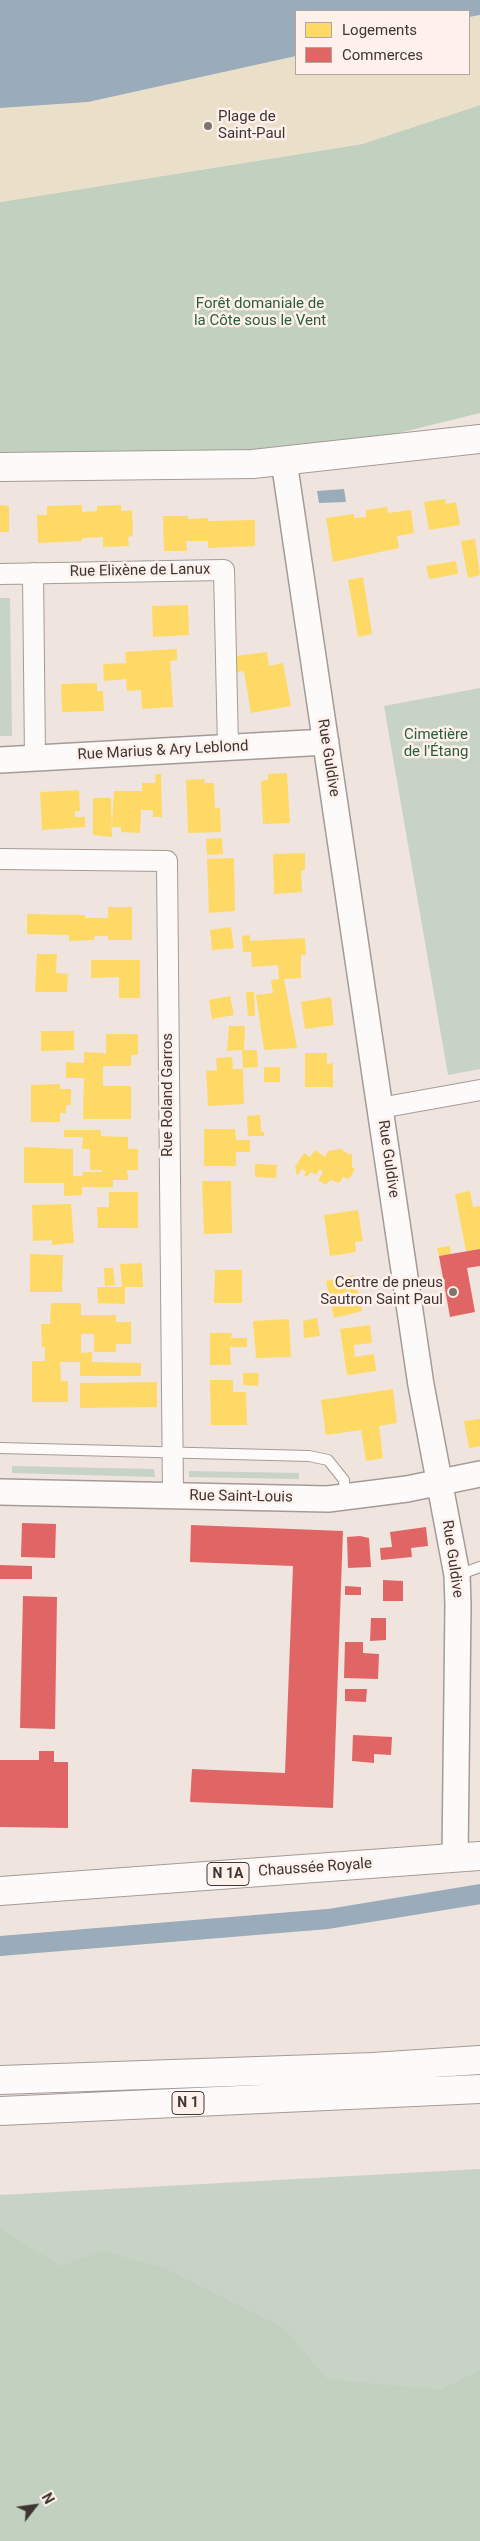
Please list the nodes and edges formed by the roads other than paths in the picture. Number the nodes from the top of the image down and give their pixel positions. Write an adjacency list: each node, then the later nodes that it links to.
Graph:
1 (480, 439): 2 (main road)
2 (284, 461): 3 (main road); 6 (street, Rue Guldive)
3 (0, 467)
4 (33, 573): 5 (street, Rue Elixène de Lanux); 7 (street, Rue Elixène de Lanux); 8 (street)
5 (0, 574)
6 (326, 742): 7 (street, Rue Marius & Ary Leblond); 12 (street, Rue Guldive)
7 (228, 747): 8 (street, Rue Marius & Ary Leblond)
8 (35, 758): 9 (street, Rue Marius & Ary Leblond)
9 (0, 760)
10 (0, 859): 14 (street, Rue Roland Garros)
11 (480, 1090): 12 (street)
12 (380, 1108): 16 (street, Rue Guldive)
13 (0, 1448): 14 (lane)
14 (172, 1453): 18 (street, Rue Roland Garros); 19 (lane)
15 (480, 1474): 16 (street, Rue Saint-Louis)
16 (438, 1482): 19 (street, Rue Saint-Louis); 21 (street, Rue Guldive)
17 (0, 1492): 18 (street, Rue Saint-Louis)
18 (173, 1496): 19 (street, Rue Saint-Louis)
19 (346, 1497)
20 (480, 1567): 21 (lane)
21 (457, 1575): 22 (street, Rue Guldive)
22 (468, 1857): 23 (main road, Chaussée Royale / N 1A)
23 (0, 1891)
24 (480, 2060): 25 (main road, N 1)
25 (0, 2080)
26 (480, 2089): 27 (main road, N 1)
27 (0, 2111)

